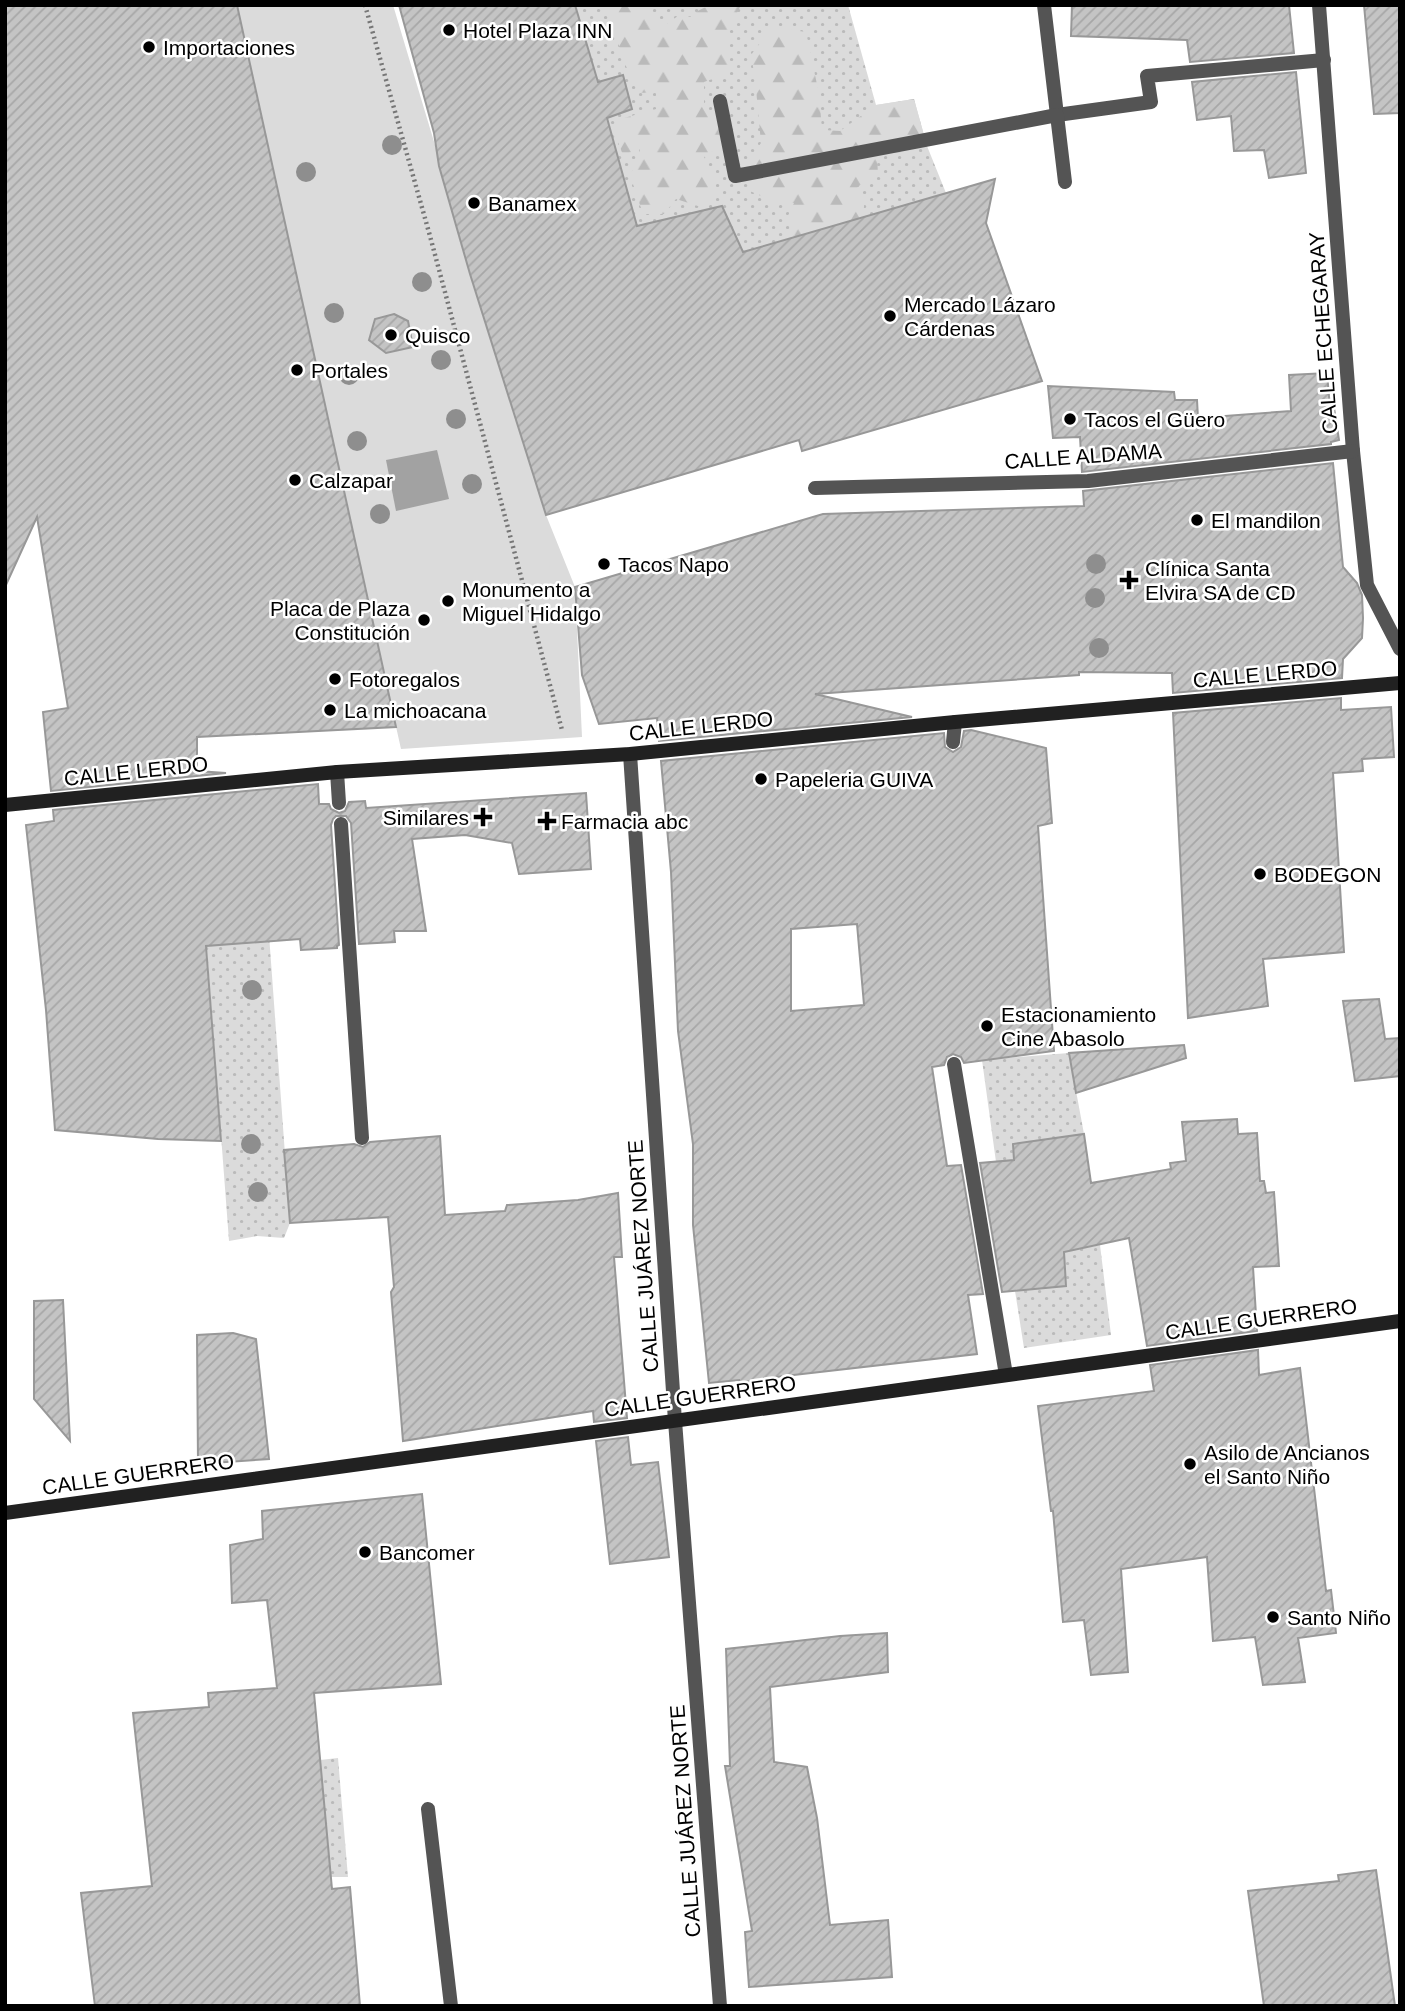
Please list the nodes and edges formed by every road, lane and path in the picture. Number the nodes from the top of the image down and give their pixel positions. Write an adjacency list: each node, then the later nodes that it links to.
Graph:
1 (365, 5): 15 (path)
2 (1044, 5): 6 (street)
3 (1319, 5): 4 (street, CALLE ECHEGARAY)
4 (1324, 60): 6 (street); 8 (street, CALLE ECHEGARAY)
5 (720, 102): 6 (street)
6 (1057, 115): 7 (street)
7 (1065, 181)
8 (1353, 451): 9 (street, CALLE ALDAMA); 10 (street, CALLE ECHEGARAY)
9 (815, 488)
10 (1400, 649)
11 (1400, 683): 12 (street, CALLE LERDO)
12 (954, 722): 13 (street); 14 (street, CALLE LERDO)
13 (953, 742)
14 (630, 754): 15 (street, CALLE LERDO); 24 (street, CALLE JUÁREZ NORTE)
15 (569, 758): 16 (street, CALLE LERDO)
16 (337, 772): 17 (street); 18 (street, CALLE LERDO)
17 (339, 803)
18 (5, 804)
19 (341, 824): 21 (street)
20 (954, 1064): 23 (street)
21 (362, 1138)
22 (1400, 1321): 23 (street, CALLE GUERRERO)
23 (1006, 1375): 24 (street, CALLE GUERRERO)
24 (675, 1421): 25 (street, CALLE GUERRERO); 28 (street, CALLE JUÁREZ NORTE)
25 (5, 1513)
26 (428, 1809): 27 (street)
27 (451, 2006)
28 (720, 2006)

